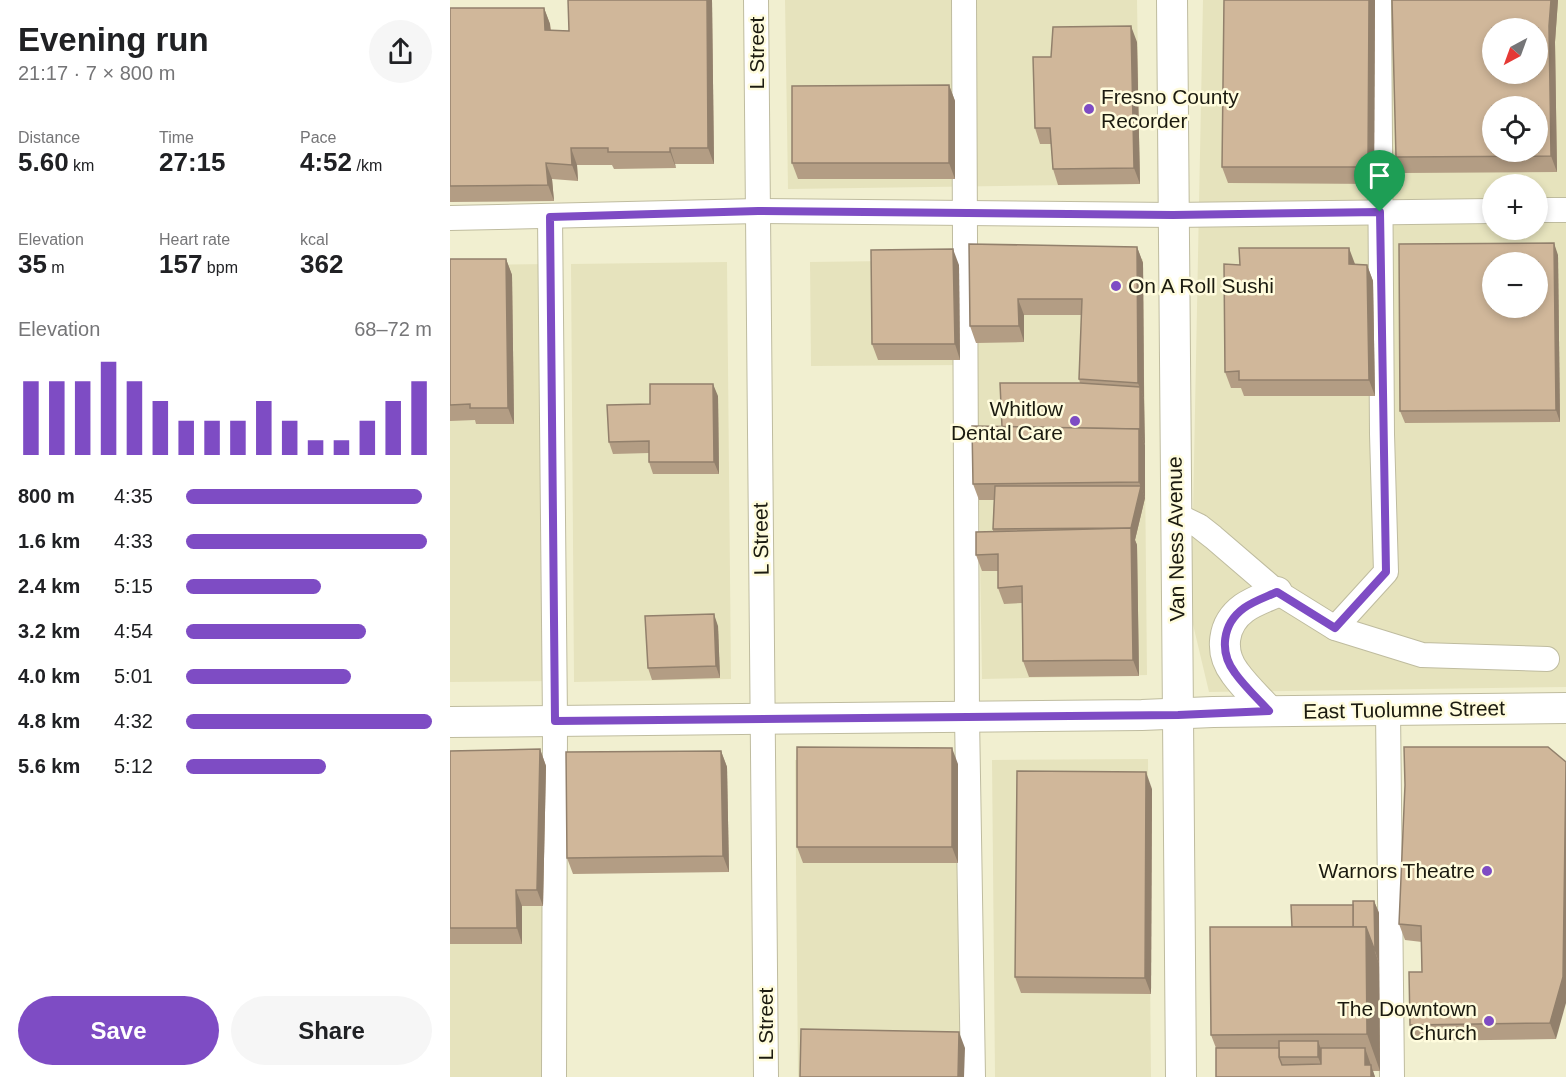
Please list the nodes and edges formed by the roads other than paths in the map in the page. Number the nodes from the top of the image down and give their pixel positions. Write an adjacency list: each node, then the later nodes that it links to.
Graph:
1 (756, 0): 7 (street, L Street)
2 (964, 0): 10 (street)
3 (1172, 0): 11 (main road, Van Ness Avenue)
4 (1379, 0): 9 (street)
5 (1548, 210): 6 (street)
6 (1566, 210)
7 (758, 211): 10 (street); 12 (street); 23 (street, L Street)
8 (1482, 211): 9 (street)
9 (1380, 212): 11 (street); 16 (street)
10 (966, 213): 11 (street); 22 (street)
11 (1173, 215): 14 (main road, Van Ness Avenue)
12 (550, 217): 13 (street); 24 (street)
13 (450, 218)
14 (1176, 515): 15 (street); 21 (main road, Van Ness Avenue)
15 (1277, 592): 16 (street); 20 (main road)
16 (1335, 628): 17 (street)
17 (1547, 659)
18 (1566, 708): 19 (main road, East Tuolumne Street)
19 (1388, 710): 20 (main road, East Tuolumne Street); 30 (street)
20 (1269, 711): 21 (main road, East Tuolumne Street)
21 (1178, 715): 22 (main road, East Tuolumne Street); 29 (main road, Van Ness Avenue)
22 (967, 717): 23 (main road, East Tuolumne Street); 28 (street)
23 (764, 719): 24 (main road, East Tuolumne Street); 27 (street, L Street)
24 (555, 721): 25 (main road, East Tuolumne Street); 26 (street)
25 (450, 722)
26 (554, 1077)
27 (766, 1077)
28 (973, 1077)
29 (1181, 1077)
30 (1392, 1077)

